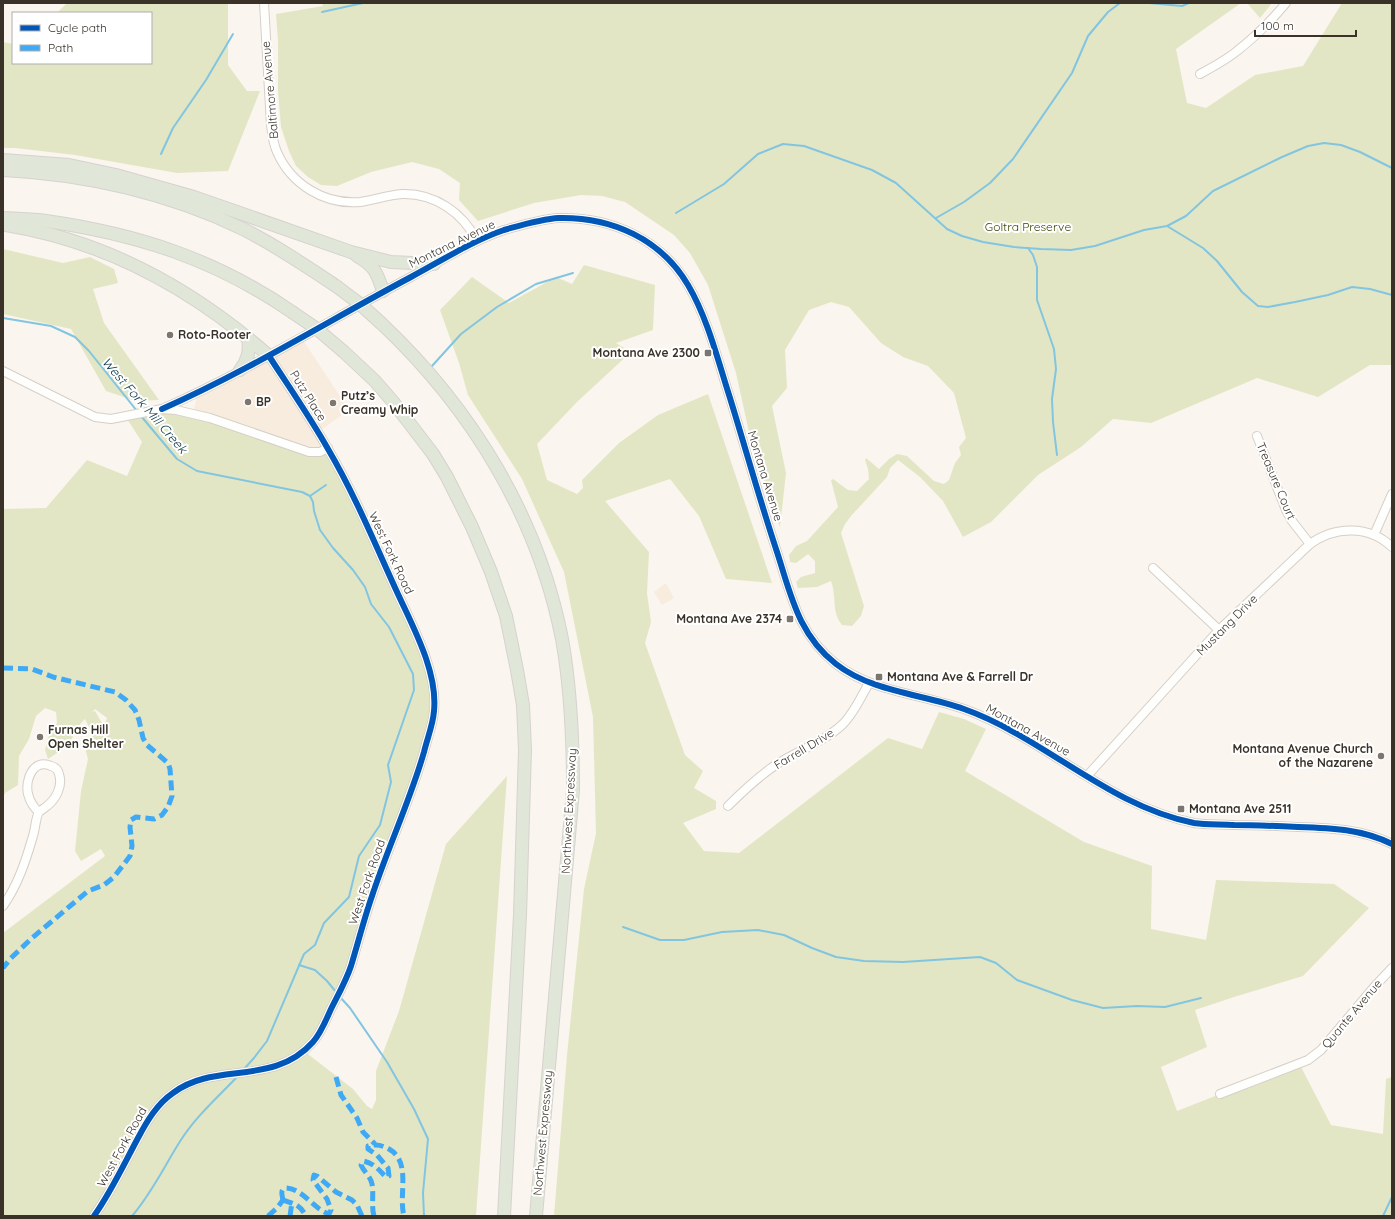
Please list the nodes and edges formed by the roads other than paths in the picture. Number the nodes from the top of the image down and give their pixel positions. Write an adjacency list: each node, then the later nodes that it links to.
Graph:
1 (264, 3): 8 (street, Baltimore Avenue)
2 (1286, 3): 3 (street)
3 (1200, 74)
4 (3, 160): 9 (highway)
5 (3, 170): 35 (highway, Northwest Expressway, bridge)
6 (3, 218): 34 (highway, bridge)
7 (3, 224): 12 (highway)
8 (478, 242): 10 (street, Montana Avenue); 25 (street, Montana Avenue)
9 (351, 252): 10 (highway); 11 (highway)
10 (434, 264): 11 (street, Montana Avenue)
11 (383, 292): 13 (street, Montana Avenue)
12 (248, 338): 13 (highway); 14 (highway)
13 (269, 356): 14 (street, Montana Avenue); 18 (street, Putz Place)
14 (240, 370): 16 (street, Montana Avenue)
15 (3, 371): 16 (street)
16 (162, 409): 18 (street)
17 (1257, 436): 21 (street, Treasure Court)
18 (328, 448): 33 (street, West Fork Road)
19 (1392, 494): 20 (street)
20 (1374, 535): 21 (street, Mustang Drive); 22 (street, Mustang Drive)
21 (1310, 544): 24 (street, Mustang Drive)
22 (1392, 547)
23 (1153, 568): 24 (street)
24 (1219, 630): 26 (street, Mustang Drive)
25 (869, 683): 26 (street, Montana Avenue); 27 (street, Farrell Drive)
26 (1087, 776): 29 (street, Montana Avenue)
27 (728, 806)
28 (39, 812): 28 (street); 30 (street)
29 (1392, 844)
30 (3, 906)
31 (1392, 968): 32 (street, Quante Avenue)
32 (1220, 1094)
33 (94, 1216)
34 (504, 1216)
35 (536, 1216)

